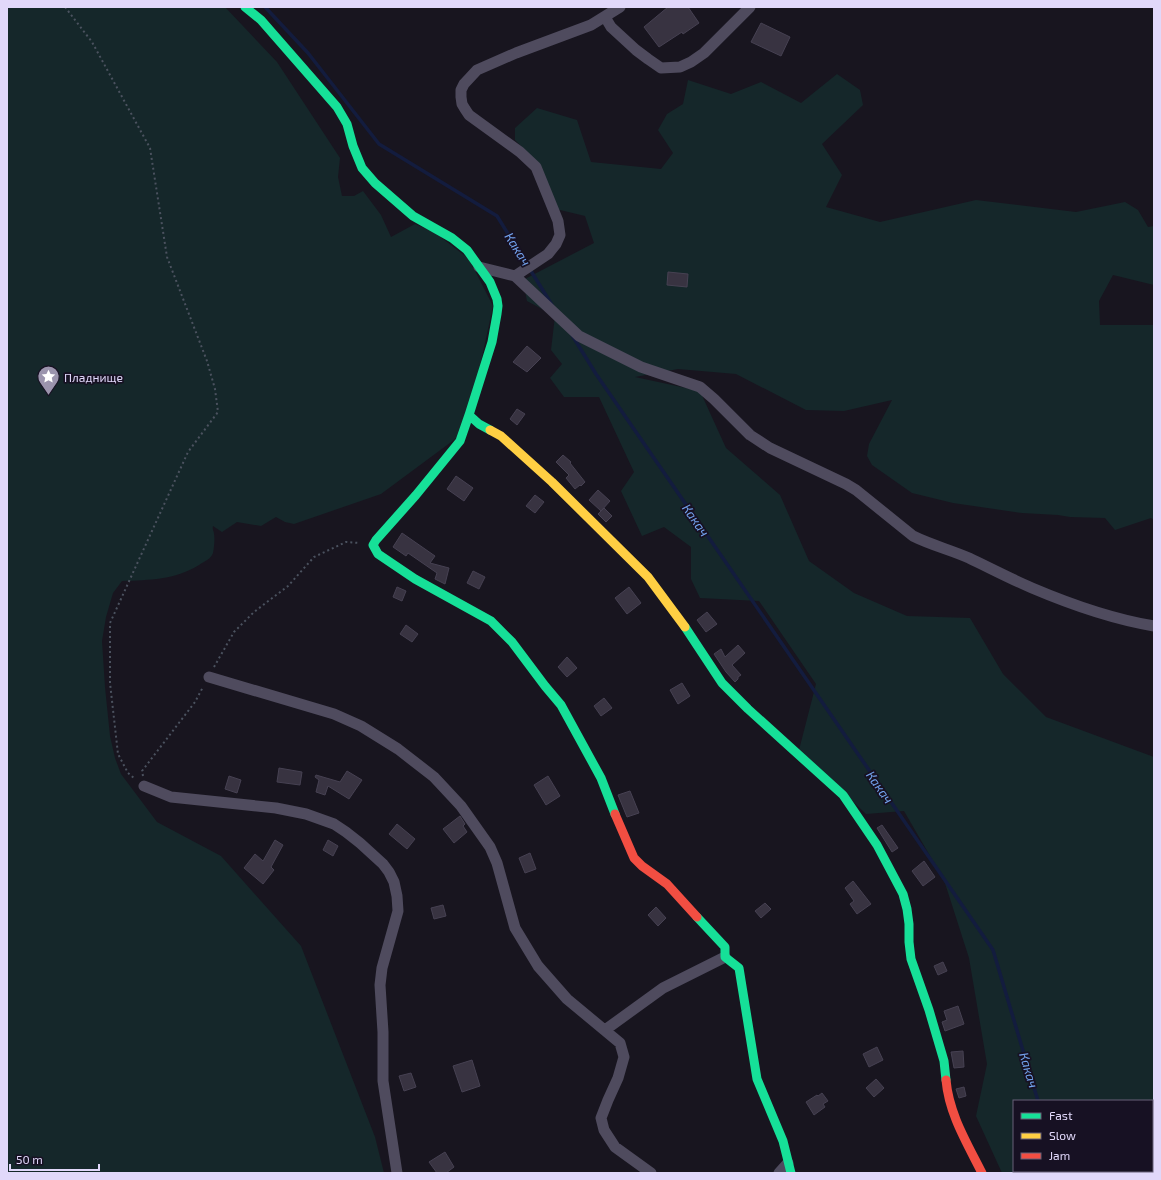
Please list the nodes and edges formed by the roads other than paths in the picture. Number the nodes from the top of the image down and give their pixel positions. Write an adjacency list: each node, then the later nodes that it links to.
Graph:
1 (245, 7): 5 (street)
2 (620, 7): 4 (street)
3 (750, 7): 4 (street)
4 (605, 17): 6 (street)
5 (480, 267): 6 (street); 7 (street)
6 (519, 273): 8 (street)
7 (469, 415): 11 (street); 17 (street)
8 (1154, 626)
9 (209, 677): 12 (street)
10 (144, 786): 14 (street)
11 (724, 957): 12 (street); 13 (street)
12 (605, 1030): 15 (street)
13 (790, 1168): 16 (street)
14 (397, 1173)
15 (651, 1173)
16 (778, 1173)
17 (982, 1173)

